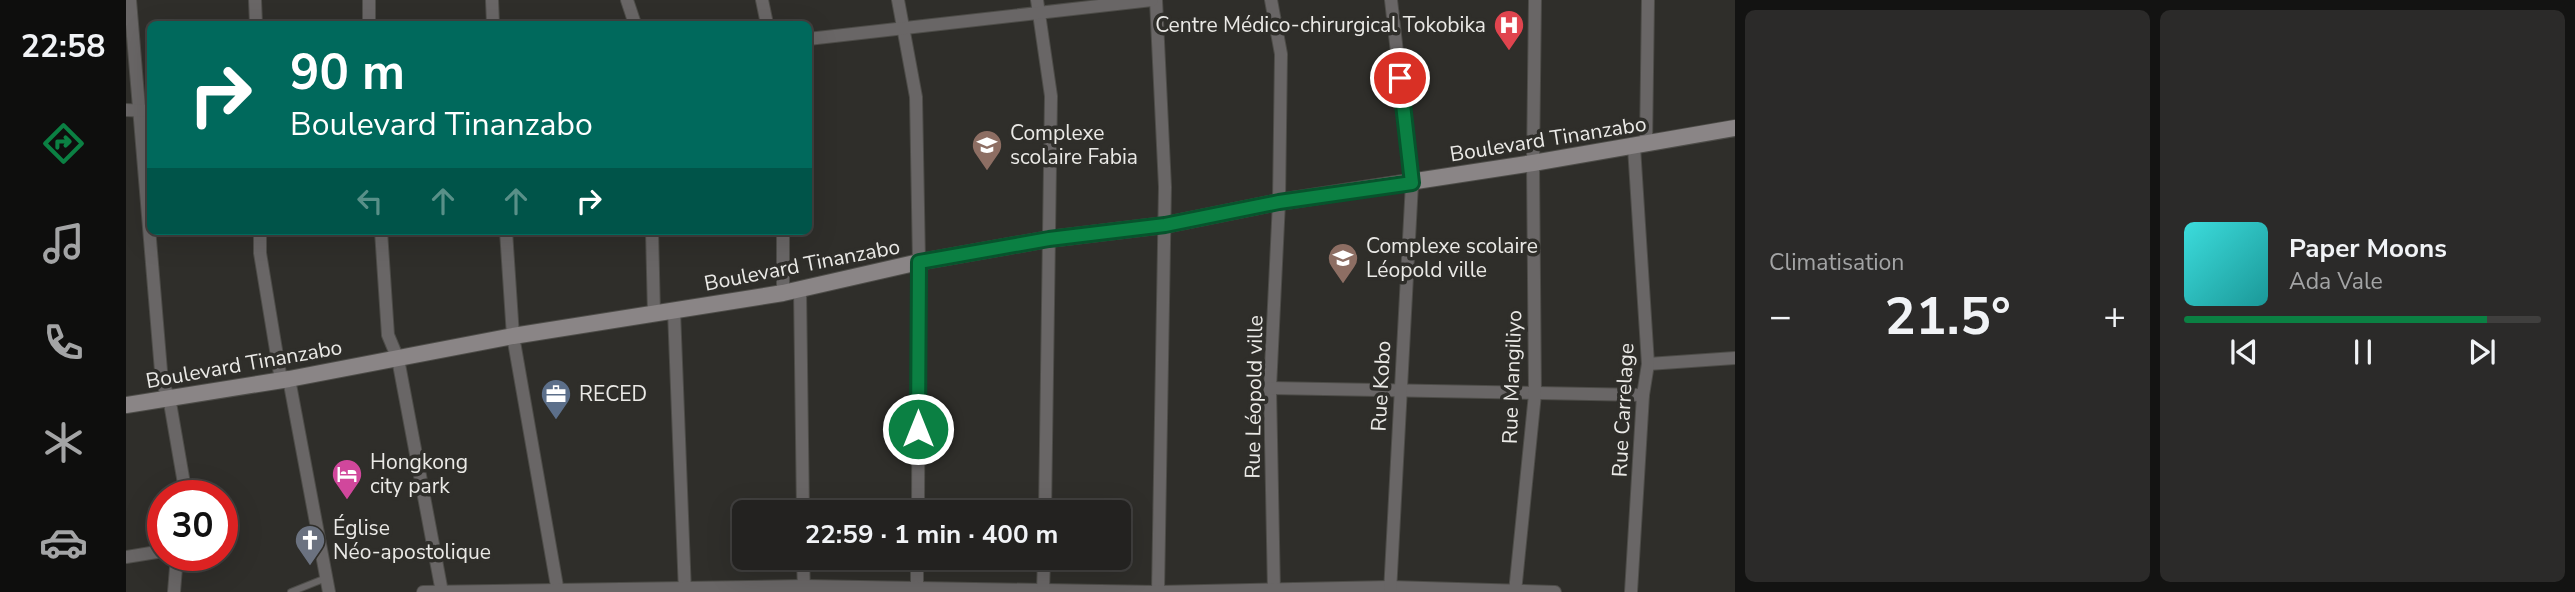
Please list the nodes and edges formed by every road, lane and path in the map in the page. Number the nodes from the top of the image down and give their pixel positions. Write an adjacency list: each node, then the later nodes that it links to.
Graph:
1 (130, 0): 21 (street)
2 (255, 0): 14 (street)
3 (369, 0): 15 (street)
4 (492, 0): 16 (street)
5 (627, 0): 17 (street)
6 (762, 0): 18 (street)
7 (898, 0): 19 (street)
8 (1154, 0): 13 (street); 28 (street)
9 (1272, 0): 26 (street, Rue Léopold ville)
10 (1391, 0): 25 (street, Rue Kobo)
11 (1535, 0): 24 (street, Rue Mangiliyo)
12 (1648, 0): 23 (street, Rue Carrelage)
13 (1038, 6): 19 (street); 35 (street)
14 (256, 21)
15 (369, 21)
16 (493, 21)
17 (634, 21)
18 (766, 21)
19 (904, 27): 20 (street); 36 (street)
20 (812, 38)
21 (138, 110): 27 (street)
22 (1735, 128): 23 (street, Boulevard Tinanzabo)
23 (1640, 146): 24 (street, Boulevard Tinanzabo); 44 (street, Rue Carrelage)
24 (1533, 163): 25 (street, Boulevard Tinanzabo); 48 (street, Rue Mangiliyo)
25 (1412, 183): 26 (street, Boulevard Tinanzabo); 47 (street, Rue Kobo)
26 (1279, 202): 28 (street, Boulevard Tinanzabo); 46 (street, Rue Léopold ville)
27 (147, 212)
28 (1165, 225): 35 (street, Boulevard Tinanzabo); 75 (street)
29 (149, 235): 50 (street)
30 (260, 235): 45 (street)
31 (381, 235): 43 (street)
32 (506, 235): 41 (street)
33 (652, 235): 40 (street)
34 (783, 235): 38 (street)
35 (1049, 239): 36 (street, Boulevard Tinanzabo); 55 (street)
36 (919, 262): 37 (street, Boulevard Tinanzabo); 54 (street)
37 (800, 289): 38 (street, Boulevard Tinanzabo); 53 (street)
38 (783, 293): 39 (street, Boulevard Tinanzabo)
39 (674, 311): 40 (street, Boulevard Tinanzabo); 65 (street)
40 (654, 314): 41 (street, Boulevard Tinanzabo)
41 (513, 336): 43 (street, Boulevard Tinanzabo); 68 (street)
42 (1735, 358): 44 (street)
43 (398, 359): 45 (street, Boulevard Tinanzabo); 67 (street)
44 (1648, 364): 49 (street, Rue Carrelage)
45 (285, 379): 50 (street, Boulevard Tinanzabo); 62 (street)
46 (1270, 388): 47 (street); 76 (street, Rue Léopold ville)
47 (1399, 391): 48 (street); 66 (street, Rue Kobo)
48 (1535, 394): 49 (street); 70 (street, Rue Mangiliyo)
49 (1643, 395): 78 (street, Rue Carrelage)
50 (169, 397): 51 (street, Boulevard Tinanzabo); 52 (street)
51 (126, 405)
52 (183, 480)
53 (803, 500)
54 (918, 500)
55 (1045, 500)
56 (147, 554): 57 (street)
57 (126, 557)
58 (803, 570): 63 (street)
59 (917, 570): 64 (street)
60 (1044, 570): 69 (street)
61 (176, 571): 71 (street)
62 (326, 578): 72 (lane); 73 (street)
63 (804, 589): 64 (street); 65 (street)
64 (917, 589): 69 (street)
65 (685, 590): 68 (street)
66 (1390, 590): 70 (street); 76 (street)
67 (442, 591): 68 (street); 74 (street)
68 (558, 591)
69 (1043, 591): 75 (street)
70 (1515, 591): 77 (street)
71 (174, 592)
72 (291, 592)
73 (328, 592)
74 (423, 592)
75 (1158, 592): 76 (street)
76 (1274, 592)
77 (1555, 592)
78 (1631, 592)

